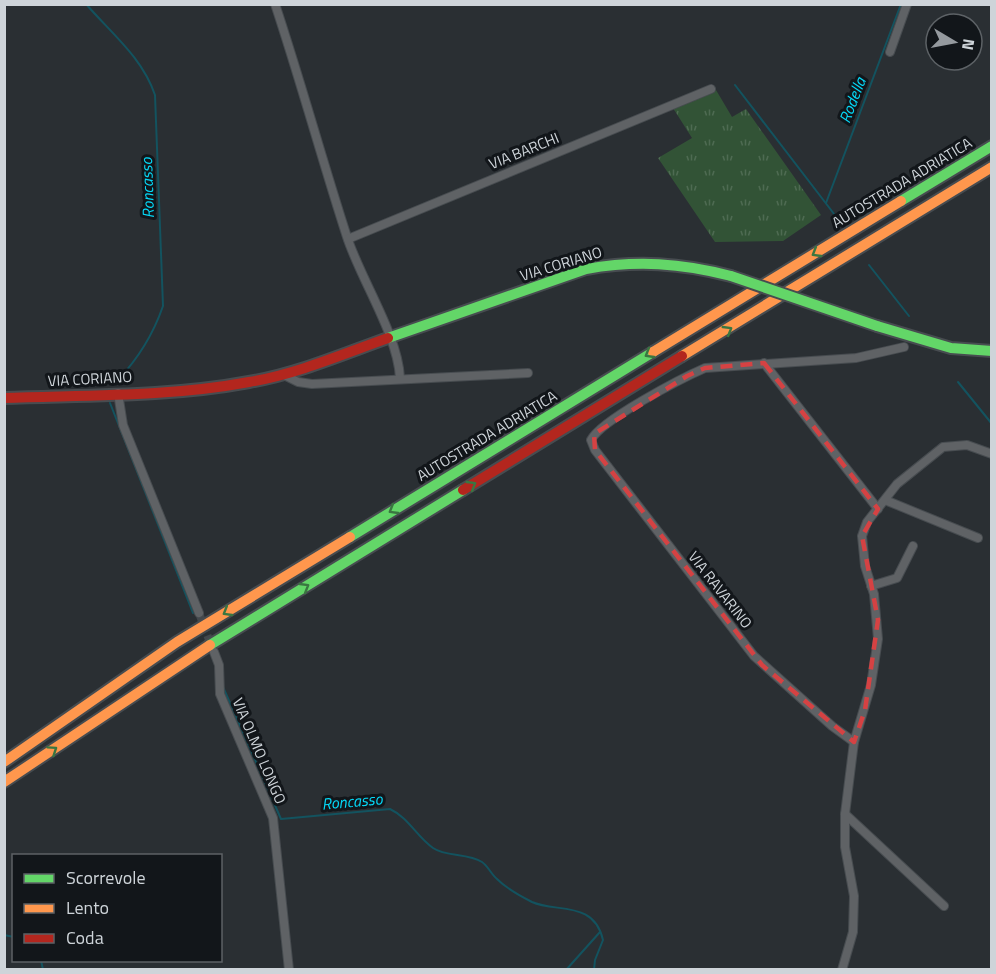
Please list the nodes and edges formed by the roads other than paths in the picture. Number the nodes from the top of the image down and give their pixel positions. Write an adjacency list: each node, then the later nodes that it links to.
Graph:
1 (275, 4): 7 (street)
2 (907, 4): 3 (street)
3 (890, 52)
4 (711, 89): 7 (street, VIA BARCHI)
5 (992, 146): 26 (main road, AUTOSTRADA ADRIATICA, one-way to 26)
6 (992, 167): 27 (main road, one-way to 6)
7 (348, 239): 8 (street)
8 (389, 337): 10 (main road, VIA CORIANO, bridge); 13 (main road, VIA CORIANO); 14 (street)
9 (904, 347): 11 (street)
10 (992, 351)
11 (764, 363): 19 (street); 25 (street, VIA RAVARINO)
12 (528, 373): 14 (street)
13 (284, 375): 14 (street); 15 (main road, VIA CORIANO)
14 (400, 378)
15 (118, 393): 16 (main road, VIA CORIANO); 23 (street)
16 (4, 398)
17 (992, 454): 18 (street)
18 (885, 500): 19 (street); 20 (street)
19 (878, 508): 22 (street)
20 (978, 538)
21 (913, 546): 22 (street)
22 (871, 586): 25 (street)
23 (199, 613)
24 (214, 652): 30 (street, VIA OLMO LONGO)
25 (854, 742): 28 (street)
26 (4, 762)
27 (4, 782)
28 (845, 814): 29 (street); 31 (street)
29 (944, 906)
30 (289, 969)
31 (842, 969)

